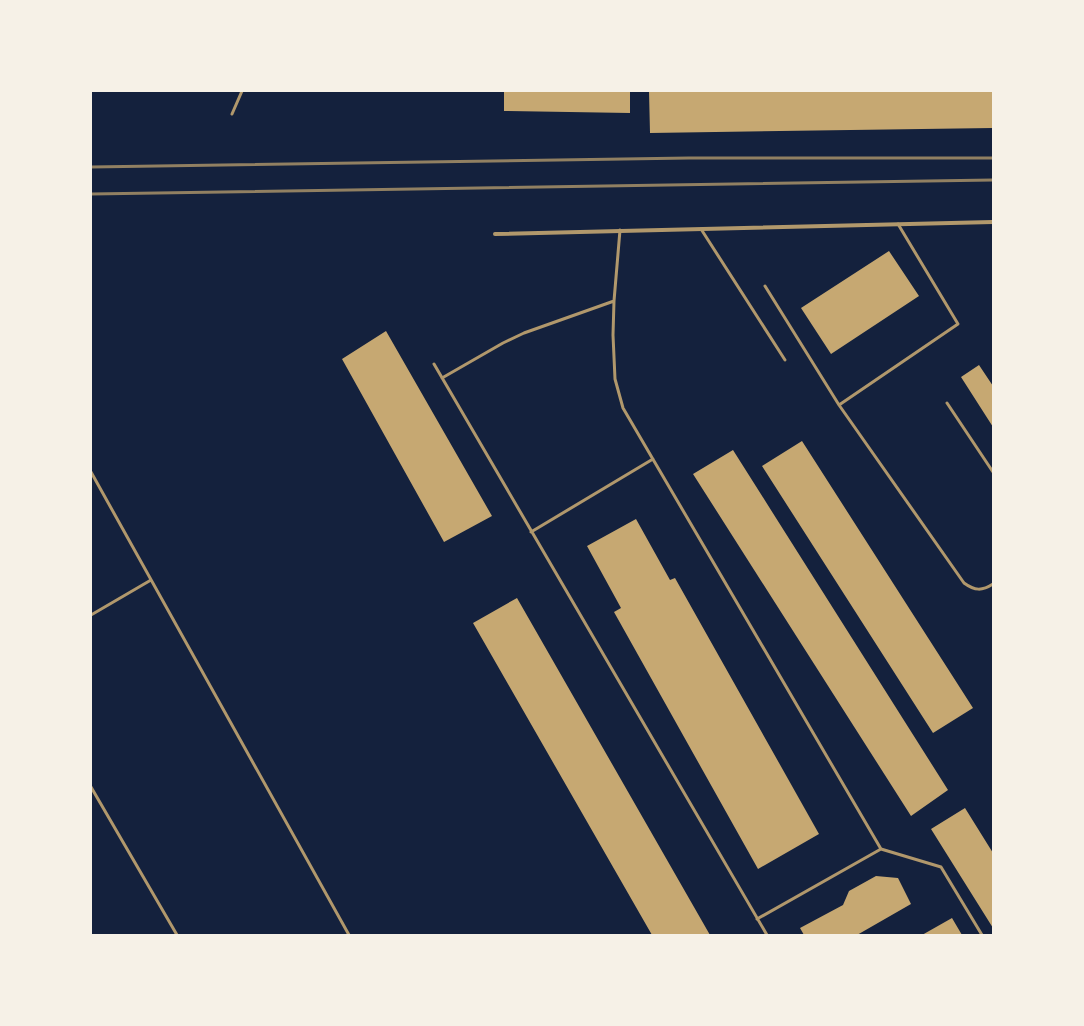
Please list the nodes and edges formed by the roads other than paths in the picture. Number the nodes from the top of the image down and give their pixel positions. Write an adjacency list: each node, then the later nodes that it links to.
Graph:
1 (242, 91): 2 (lane)
2 (232, 114)
3 (993, 222): 4 (street)
4 (898, 224): 5 (street); 14 (lane)
5 (700, 228): 6 (street); 10 (lane)
6 (620, 230): 7 (street); 9 (lane)
7 (495, 234)
8 (765, 286): 14 (lane)
9 (614, 301): 12 (lane); 15 (lane)
10 (785, 360)
11 (434, 364): 12 (lane)
12 (442, 378): 18 (lane)
13 (948, 403): 17 (lane)
14 (839, 405): 20 (lane)
15 (653, 459): 18 (lane); 23 (lane)
16 (91, 472): 19 (lane)
17 (993, 472)
18 (532, 532): 24 (lane)
19 (151, 580): 21 (lane); 26 (lane)
20 (993, 584)
21 (91, 615)
22 (91, 787): 25 (lane)
23 (881, 849): 24 (lane); 28 (lane)
24 (757, 919): 27 (lane)
25 (177, 935)
26 (349, 935)
27 (767, 935)
28 (982, 935)

